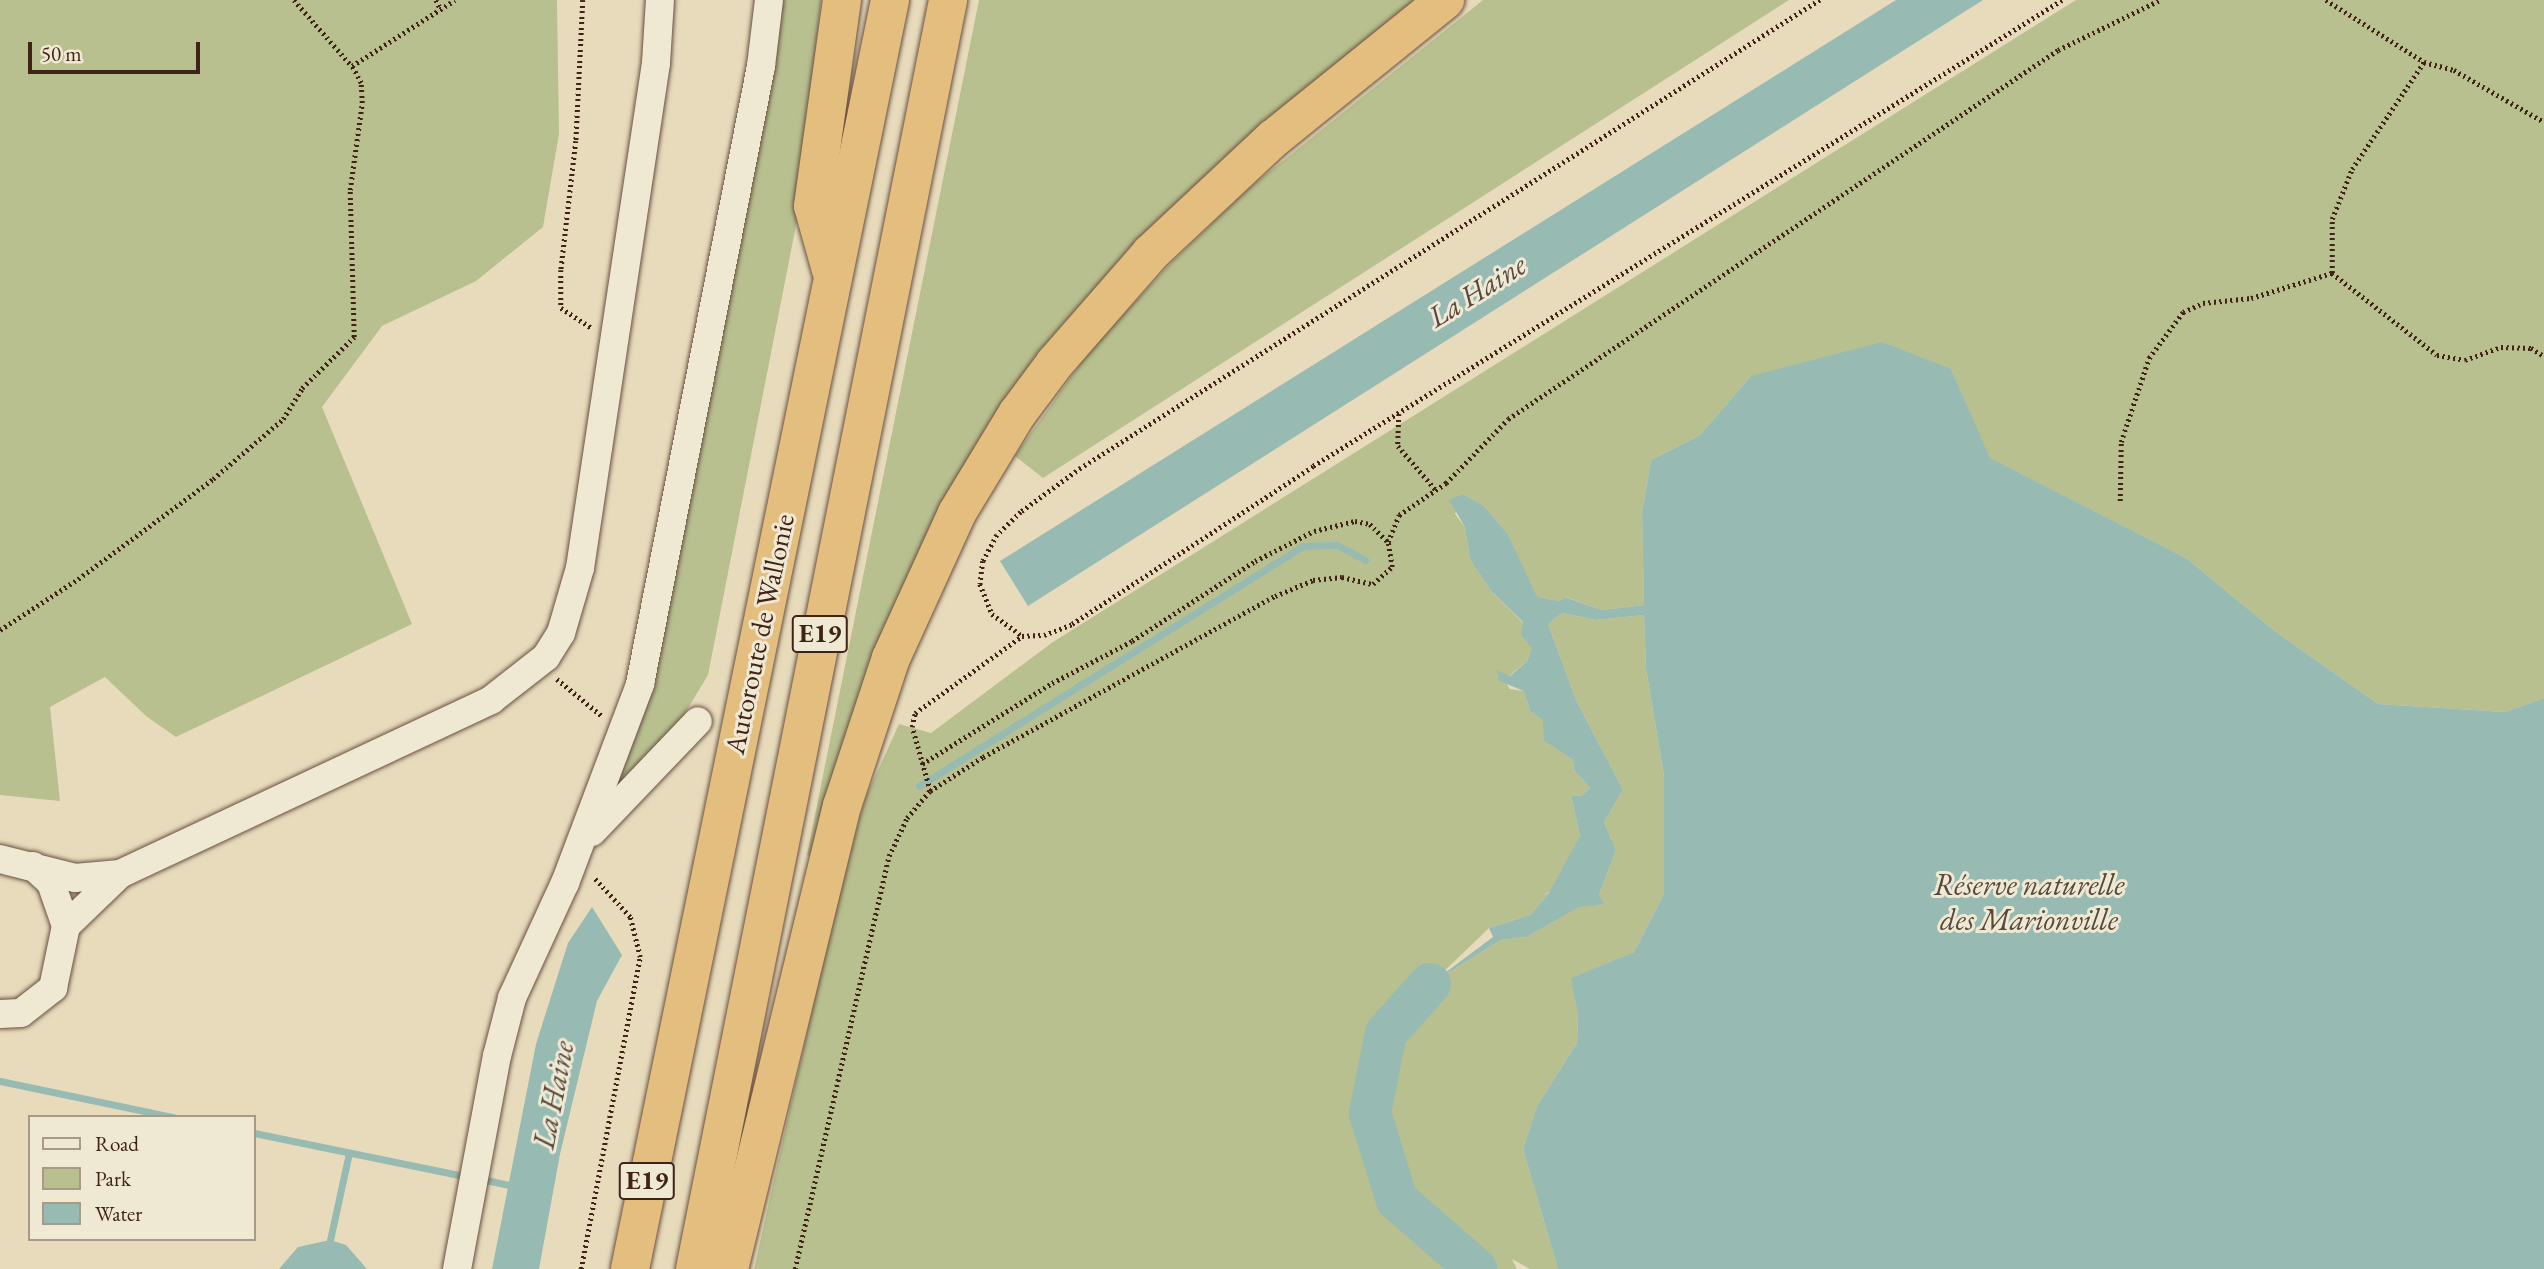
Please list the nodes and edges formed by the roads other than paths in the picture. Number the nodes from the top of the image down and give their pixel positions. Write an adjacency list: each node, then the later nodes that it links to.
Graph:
1 (660, 0): 12 (street)
2 (769, 0): 9 (street)
3 (890, 0): 7 (highway, Autoroute de Wallonie / E19)
4 (948, 0): 17 (highway, Autoroute de Wallonie / E19)
5 (1445, 0): 18 (highway)
6 (837, 8): 7 (highway)
7 (832, 275): 16 (highway, Autoroute de Wallonie / E19)
8 (698, 721): 9 (street)
9 (575, 858): 15 (street)
10 (0, 859): 11 (street)
11 (33, 866): 12 (street); 13 (street)
12 (120, 874): 13 (street)
13 (66, 926): 14 (street)
14 (0, 1014)
15 (457, 1269)
16 (630, 1269)
17 (695, 1269)
18 (729, 1269)

